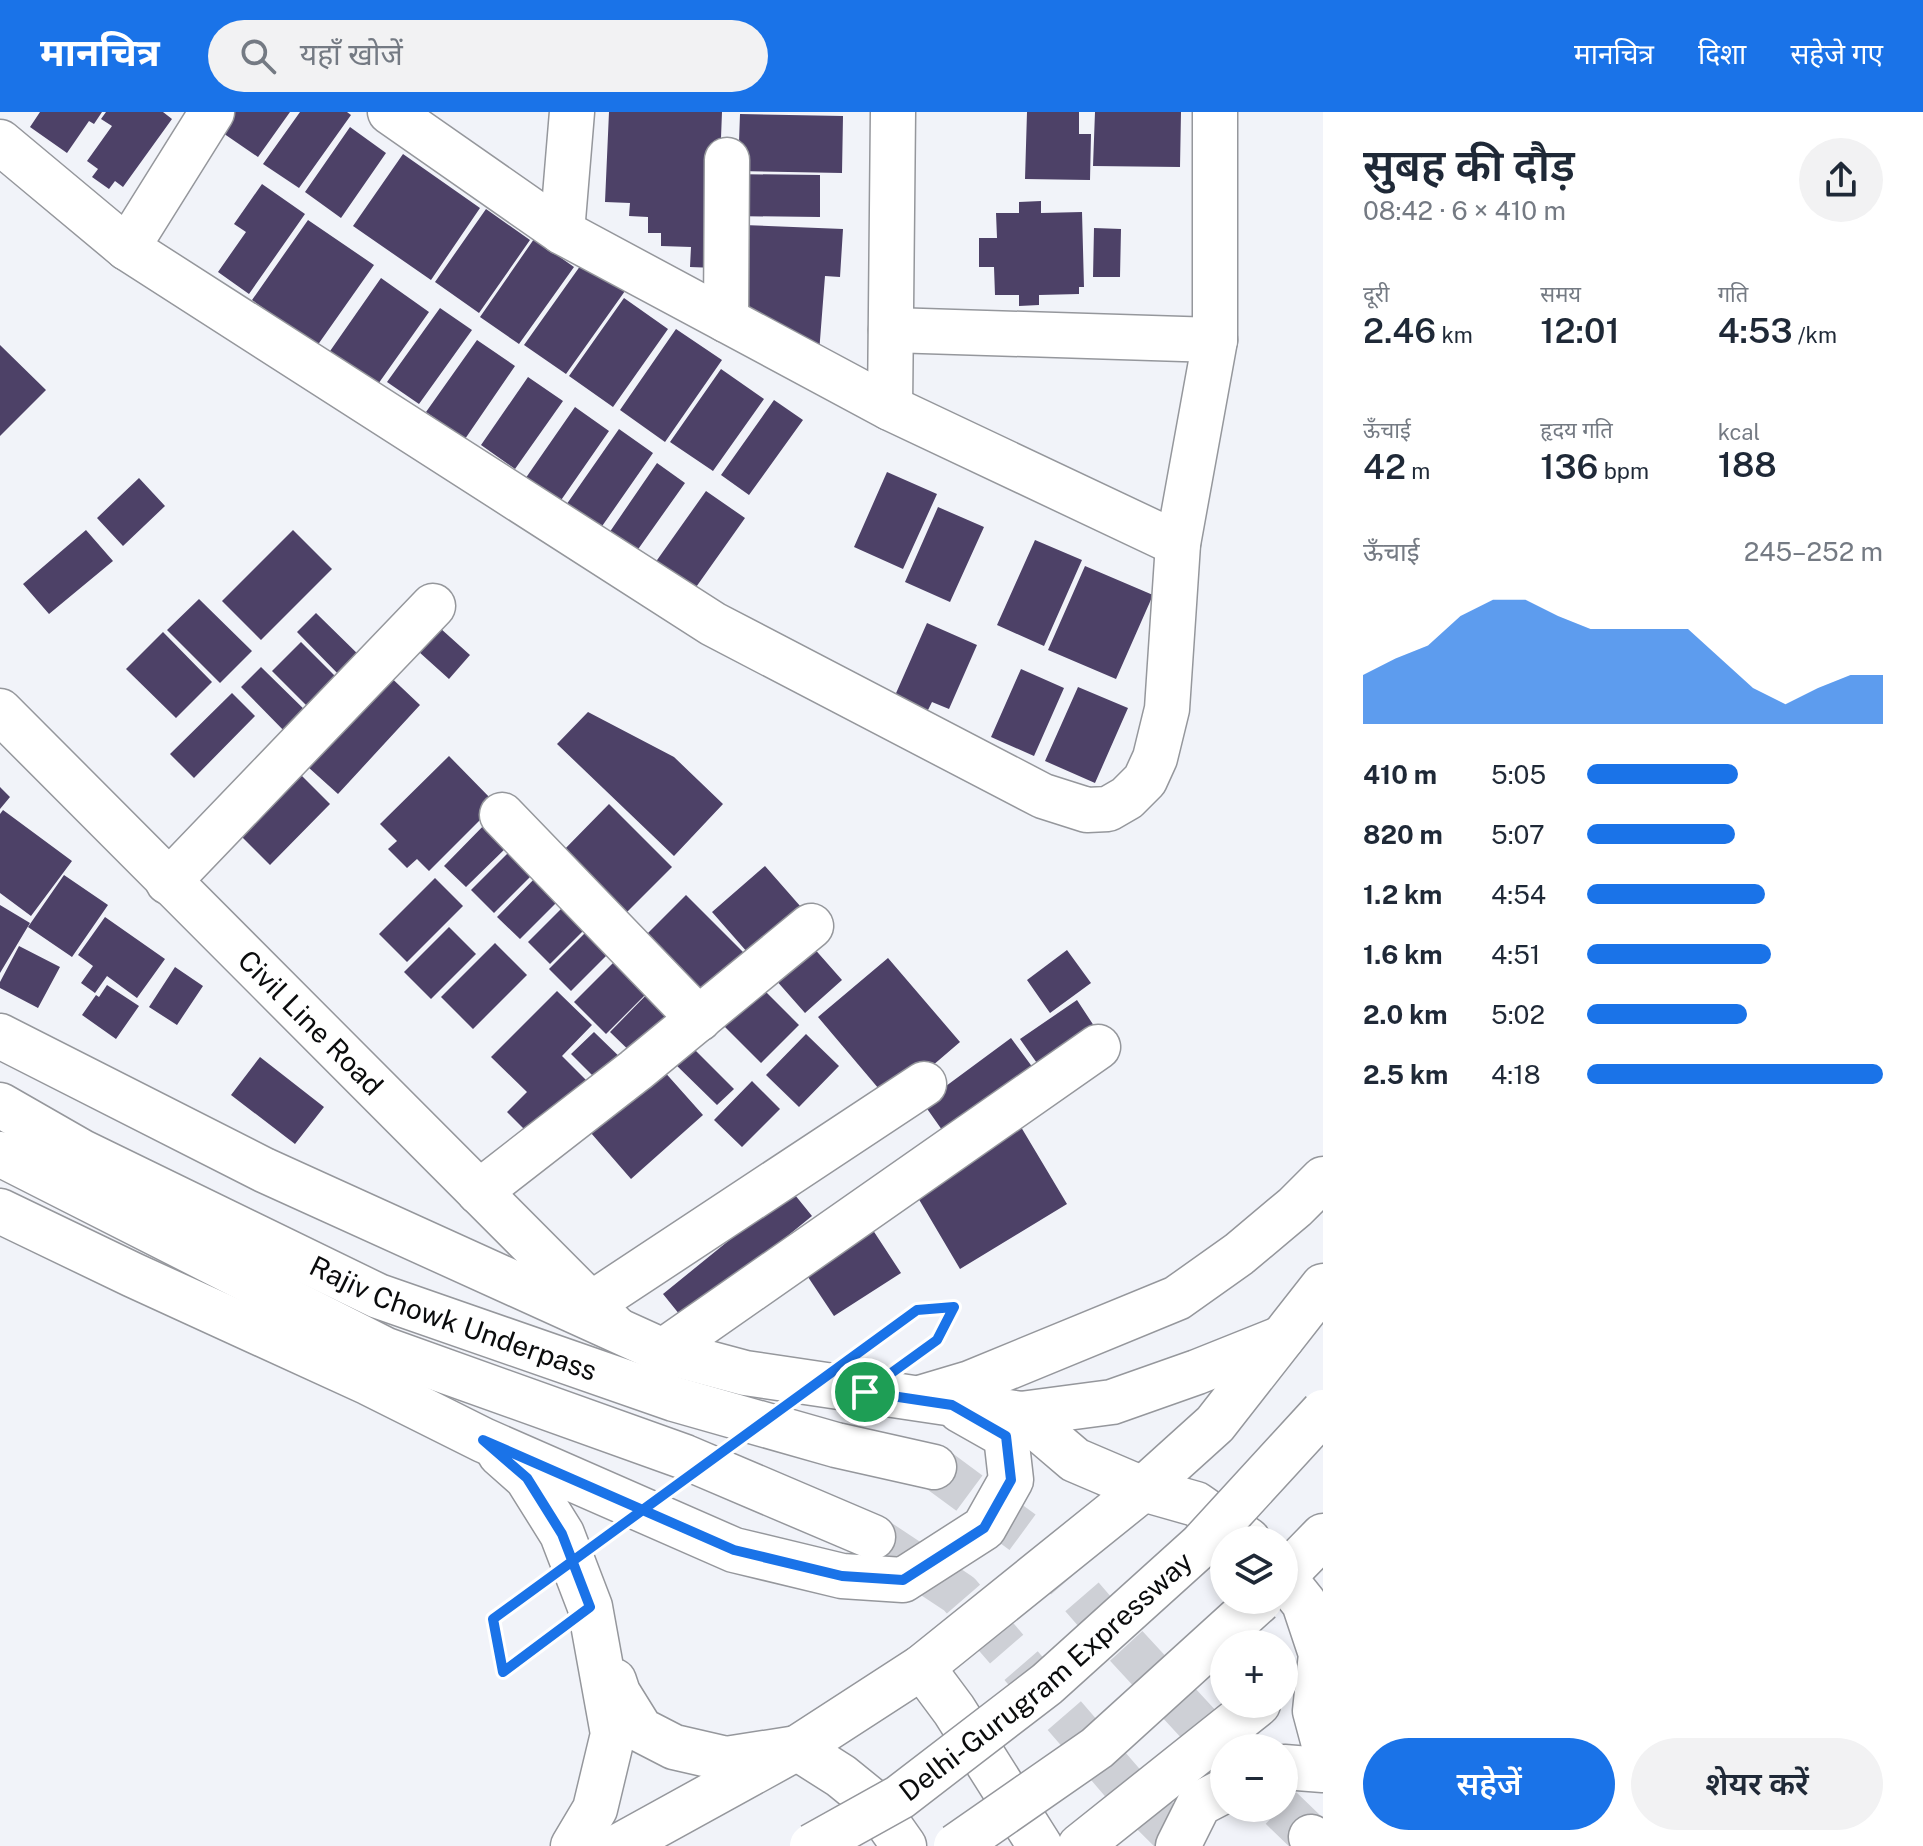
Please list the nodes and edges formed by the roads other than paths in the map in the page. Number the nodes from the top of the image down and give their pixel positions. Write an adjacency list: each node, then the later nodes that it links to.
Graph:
1 (212, 112): 9 (main road)
2 (390, 112): 8 (main road)
3 (572, 112): 8 (main road)
4 (893, 112): 11 (main road)
5 (1215, 112): 12 (main road)
6 (0, 142): 9 (main road)
7 (727, 160): 10 (main road)
8 (562, 232): 10 (main road)
9 (127, 248): 14 (main road)
10 (726, 320): 13 (main road)
11 (891, 330): 12 (main road); 13 (main road)
12 (1215, 340): 14 (main road)
13 (890, 408): 14 (main road)
14 (1178, 544)
15 (433, 606): 18 (main road)
16 (0, 711): 18 (main road, Civil Line Road)
17 (502, 815): 20 (main road)
18 (168, 882): 27 (main road, Civil Line Road)
19 (811, 926): 20 (main road)
20 (699, 1019): 27 (main road)
21 (0, 1036): 30 (main road)
22 (1098, 1047): 32 (main road)
23 (924, 1084): 30 (main road)
24 (0, 1105): 37 (main road, Rajiv Chowk Underpass)
25 (0, 1154): 41 (main road, Rajiv Chowk Underpass)
26 (1323, 1179): 33 (main road)
27 (479, 1192): 30 (main road, Civil Line Road)
28 (0, 1211): 36 (main road)
29 (1323, 1286): 31 (main road)
30 (606, 1319): 32 (main road)
31 (1282, 1338): 35 (main road); 38 (main road)
32 (663, 1351): 33 (main road)
33 (933, 1402): 35 (main road); 36 (main road)
34 (1323, 1412): 57 (main road, Delhi-Gurugram Expressway, bridge)
35 (1021, 1414): 38 (main road)
36 (483, 1440): 44 (main road)
37 (934, 1467)
38 (1143, 1489): 39 (main road); 47 (main road)
39 (1228, 1526)
40 (1323, 1536): 42 (main road)
41 (873, 1537)
42 (1298, 1562)
43 (1298, 1595): 46 (main road)
44 (590, 1607): 51 (main road); 55 (main road)
45 (1245, 1614): 59 (main road, bridge)
46 (1322, 1653): 48 (main road); 50 (main road)
47 (922, 1667): 51 (main road); 60 (main road)
48 (1298, 1672)
49 (1240, 1718): 61 (main road)
50 (1323, 1741)
51 (797, 1748): 56 (main road); 58 (main road)
52 (1298, 1768): 53 (main road)
53 (1323, 1770)
54 (1210, 1798): 62 (main road)
55 (573, 1846)
56 (619, 1846)
57 (812, 1846)
58 (904, 1846)
59 (956, 1846)
60 (1040, 1846)
61 (1080, 1846)
62 (1178, 1846)

